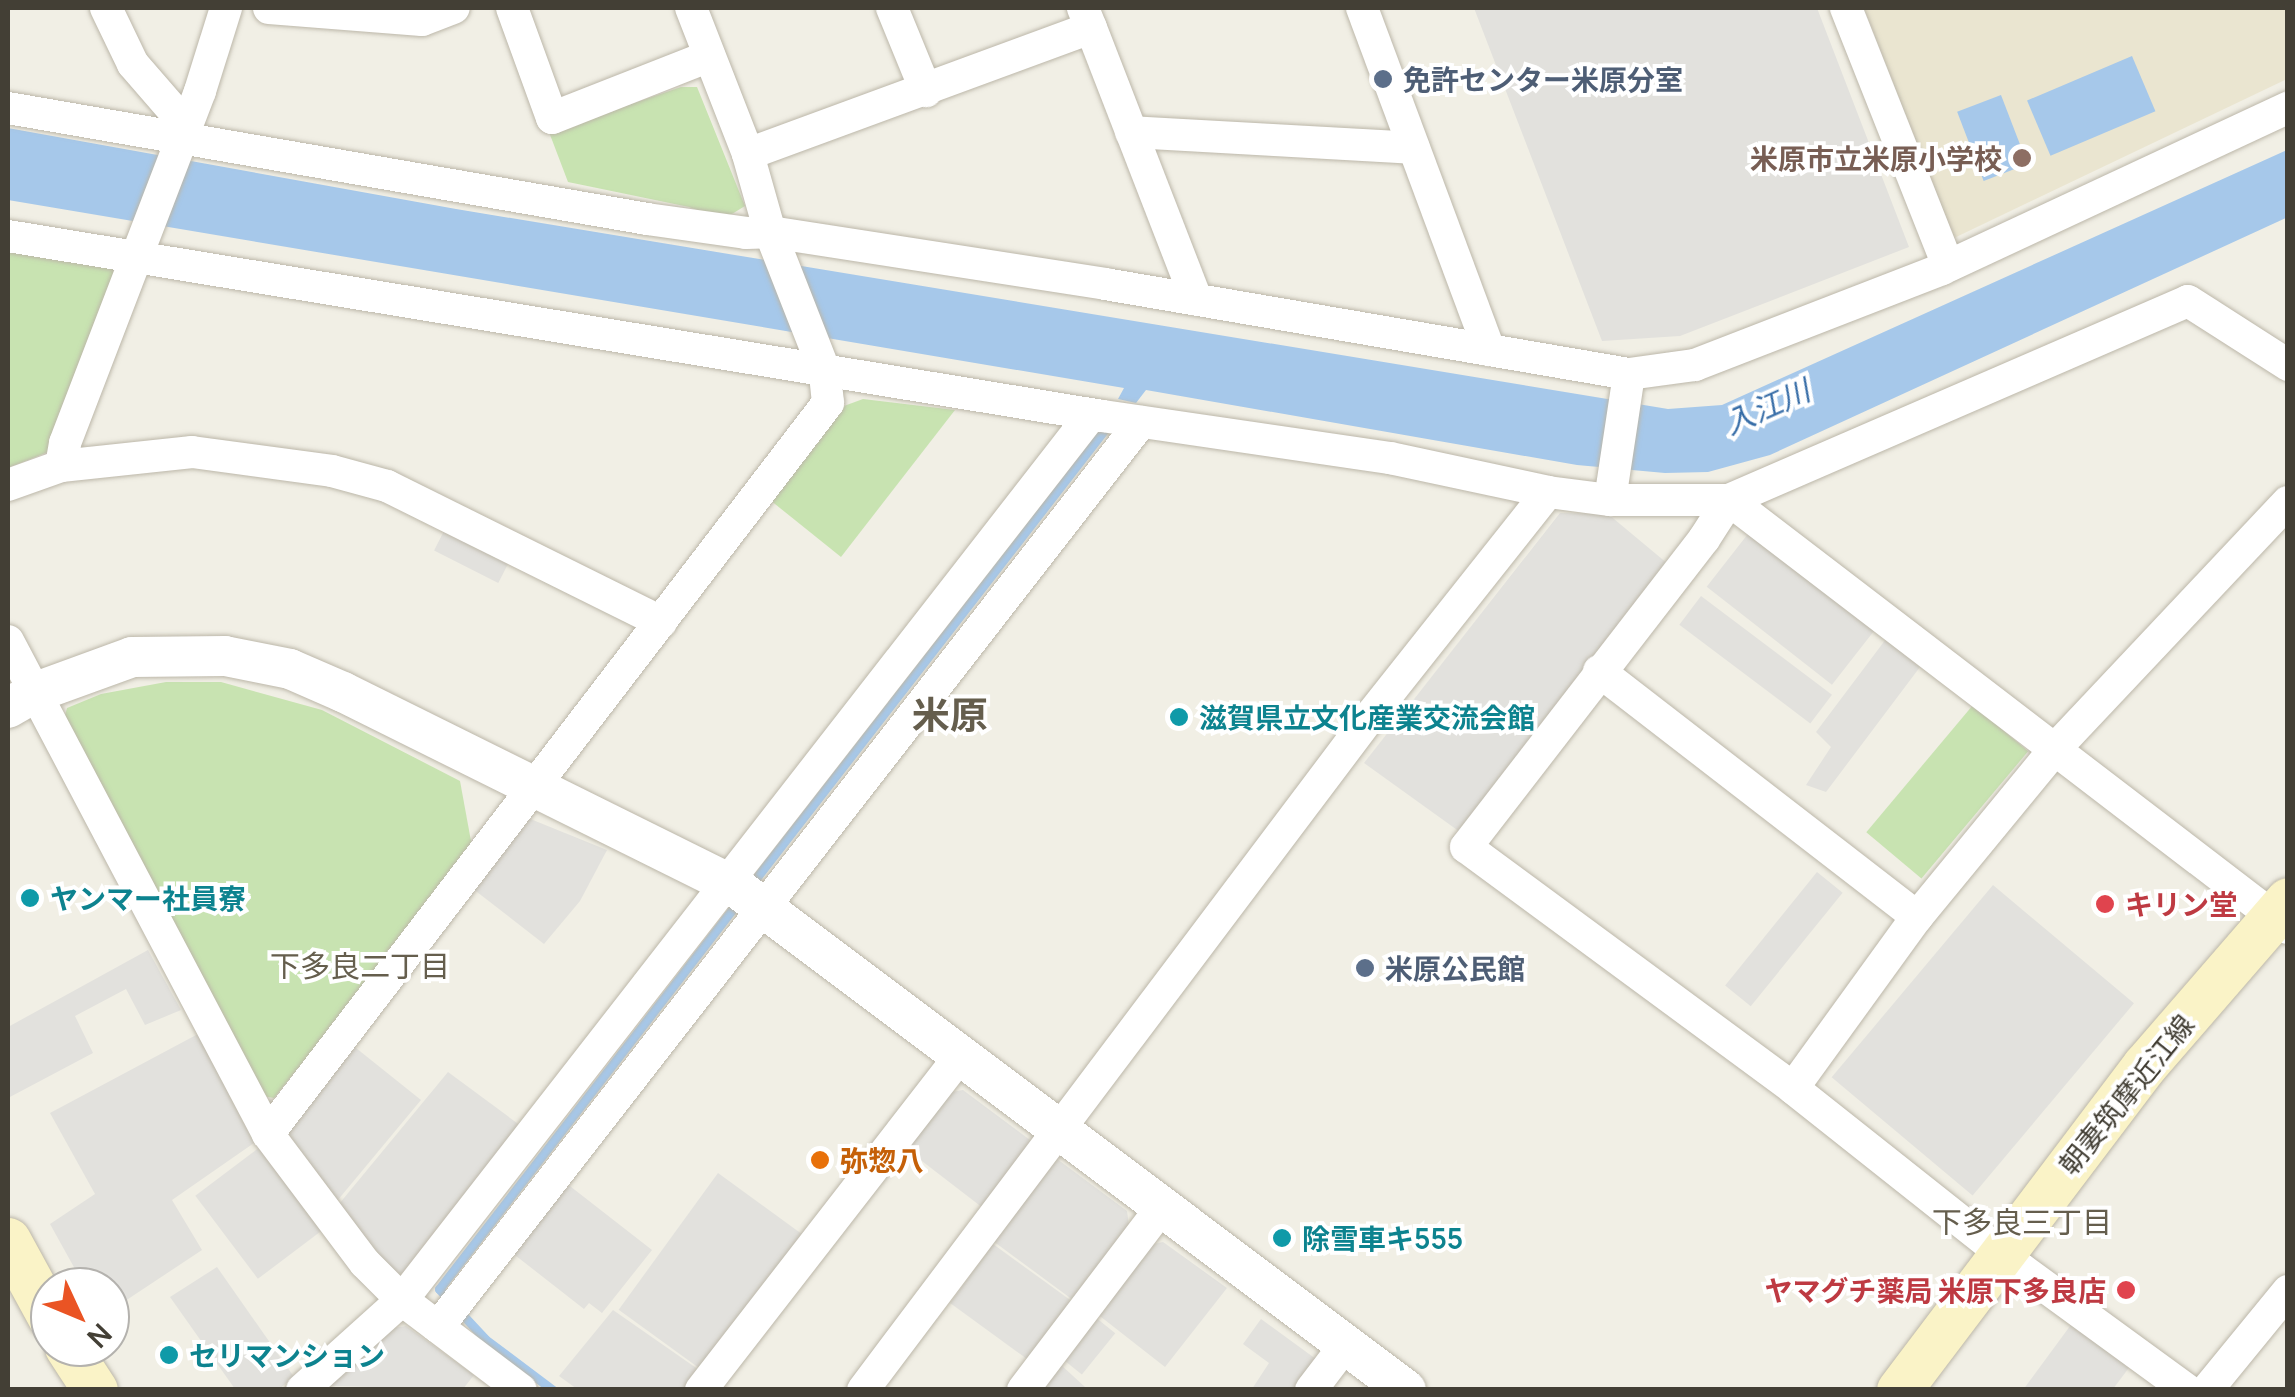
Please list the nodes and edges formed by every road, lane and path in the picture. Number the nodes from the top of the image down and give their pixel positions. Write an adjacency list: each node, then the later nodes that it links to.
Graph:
1 (106, 8): 16 (street)
2 (226, 8): 16 (street)
3 (269, 8): 4 (street)
4 (454, 8)
5 (512, 8): 11 (street)
6 (691, 8): 11 (street)
7 (892, 8): 12 (street)
8 (1362, 8): 17 (street)
9 (1846, 8): 22 (street)
10 (1087, 18): 12 (street); 15 (street)
11 (709, 56): 18 (street)
12 (926, 91): 18 (street)
13 (8, 108): 16 (street)
14 (2288, 108): 22 (street)
15 (1131, 132): 17 (street); 23 (street)
16 (182, 136): 20 (street); 21 (street)
17 (1414, 148): 24 (street)
18 (748, 154): 20 (street)
19 (8, 236): 21 (street)
20 (774, 242): 23 (street); 25 (street)
21 (142, 246): 25 (street); 29 (street)
22 (1948, 266): 27 (street)
23 (1196, 299): 24 (street)
24 (1489, 350): 27 (street)
25 (820, 358): 28 (street); 35 (street)
26 (2288, 365): 33 (street)
27 (1628, 382): 31 (street)
28 (1115, 418): 32 (street); 41 (street); 41 (street)
29 (61, 466): 30 (street); 35 (street)
30 (8, 485)
31 (1611, 485): 32 (street); 33 (street)
32 (1548, 492): 46 (street)
33 (1729, 500): 37 (street); 39 (street)
34 (2288, 502): 39 (street)
35 (661, 622): 40 (street)
36 (8, 641): 38 (street)
37 (1599, 670): 43 (street); 45 (street)
38 (22, 700): 40 (street); 47 (street)
39 (2054, 750): 42 (street); 43 (street)
40 (532, 788): 41 (street); 47 (street)
41 (746, 894): 44 (street); 53 (street); 54 (street)
42 (2282, 914): 50 (main road, 朝妻筑摩近江線)
43 (1917, 917): 45 (street)
44 (958, 1057): 46 (street); 60 (street)
45 (1792, 1088): 50 (street)
46 (1061, 1130): 48 (street); 61 (street)
47 (268, 1134): 53 (street)
48 (1162, 1207): 55 (street); 62 (street)
49 (8, 1240): 51 (main road)
50 (2001, 1253): 65 (main road, 朝妻筑摩近江線); 66 (street)
51 (30, 1280)
52 (2288, 1291): 67 (street)
53 (402, 1300): 54 (street); 58 (street)
54 (438, 1327): 59 (street)
55 (1346, 1344): 63 (street); 64 (street)
56 (80, 1367): 57 (main road)
57 (95, 1390)
58 (302, 1390)
59 (521, 1390)
60 (701, 1390)
61 (863, 1390)
62 (1022, 1390)
63 (1311, 1390)
64 (1406, 1390)
65 (1898, 1390)
66 (2187, 1390)
67 (2208, 1390)

